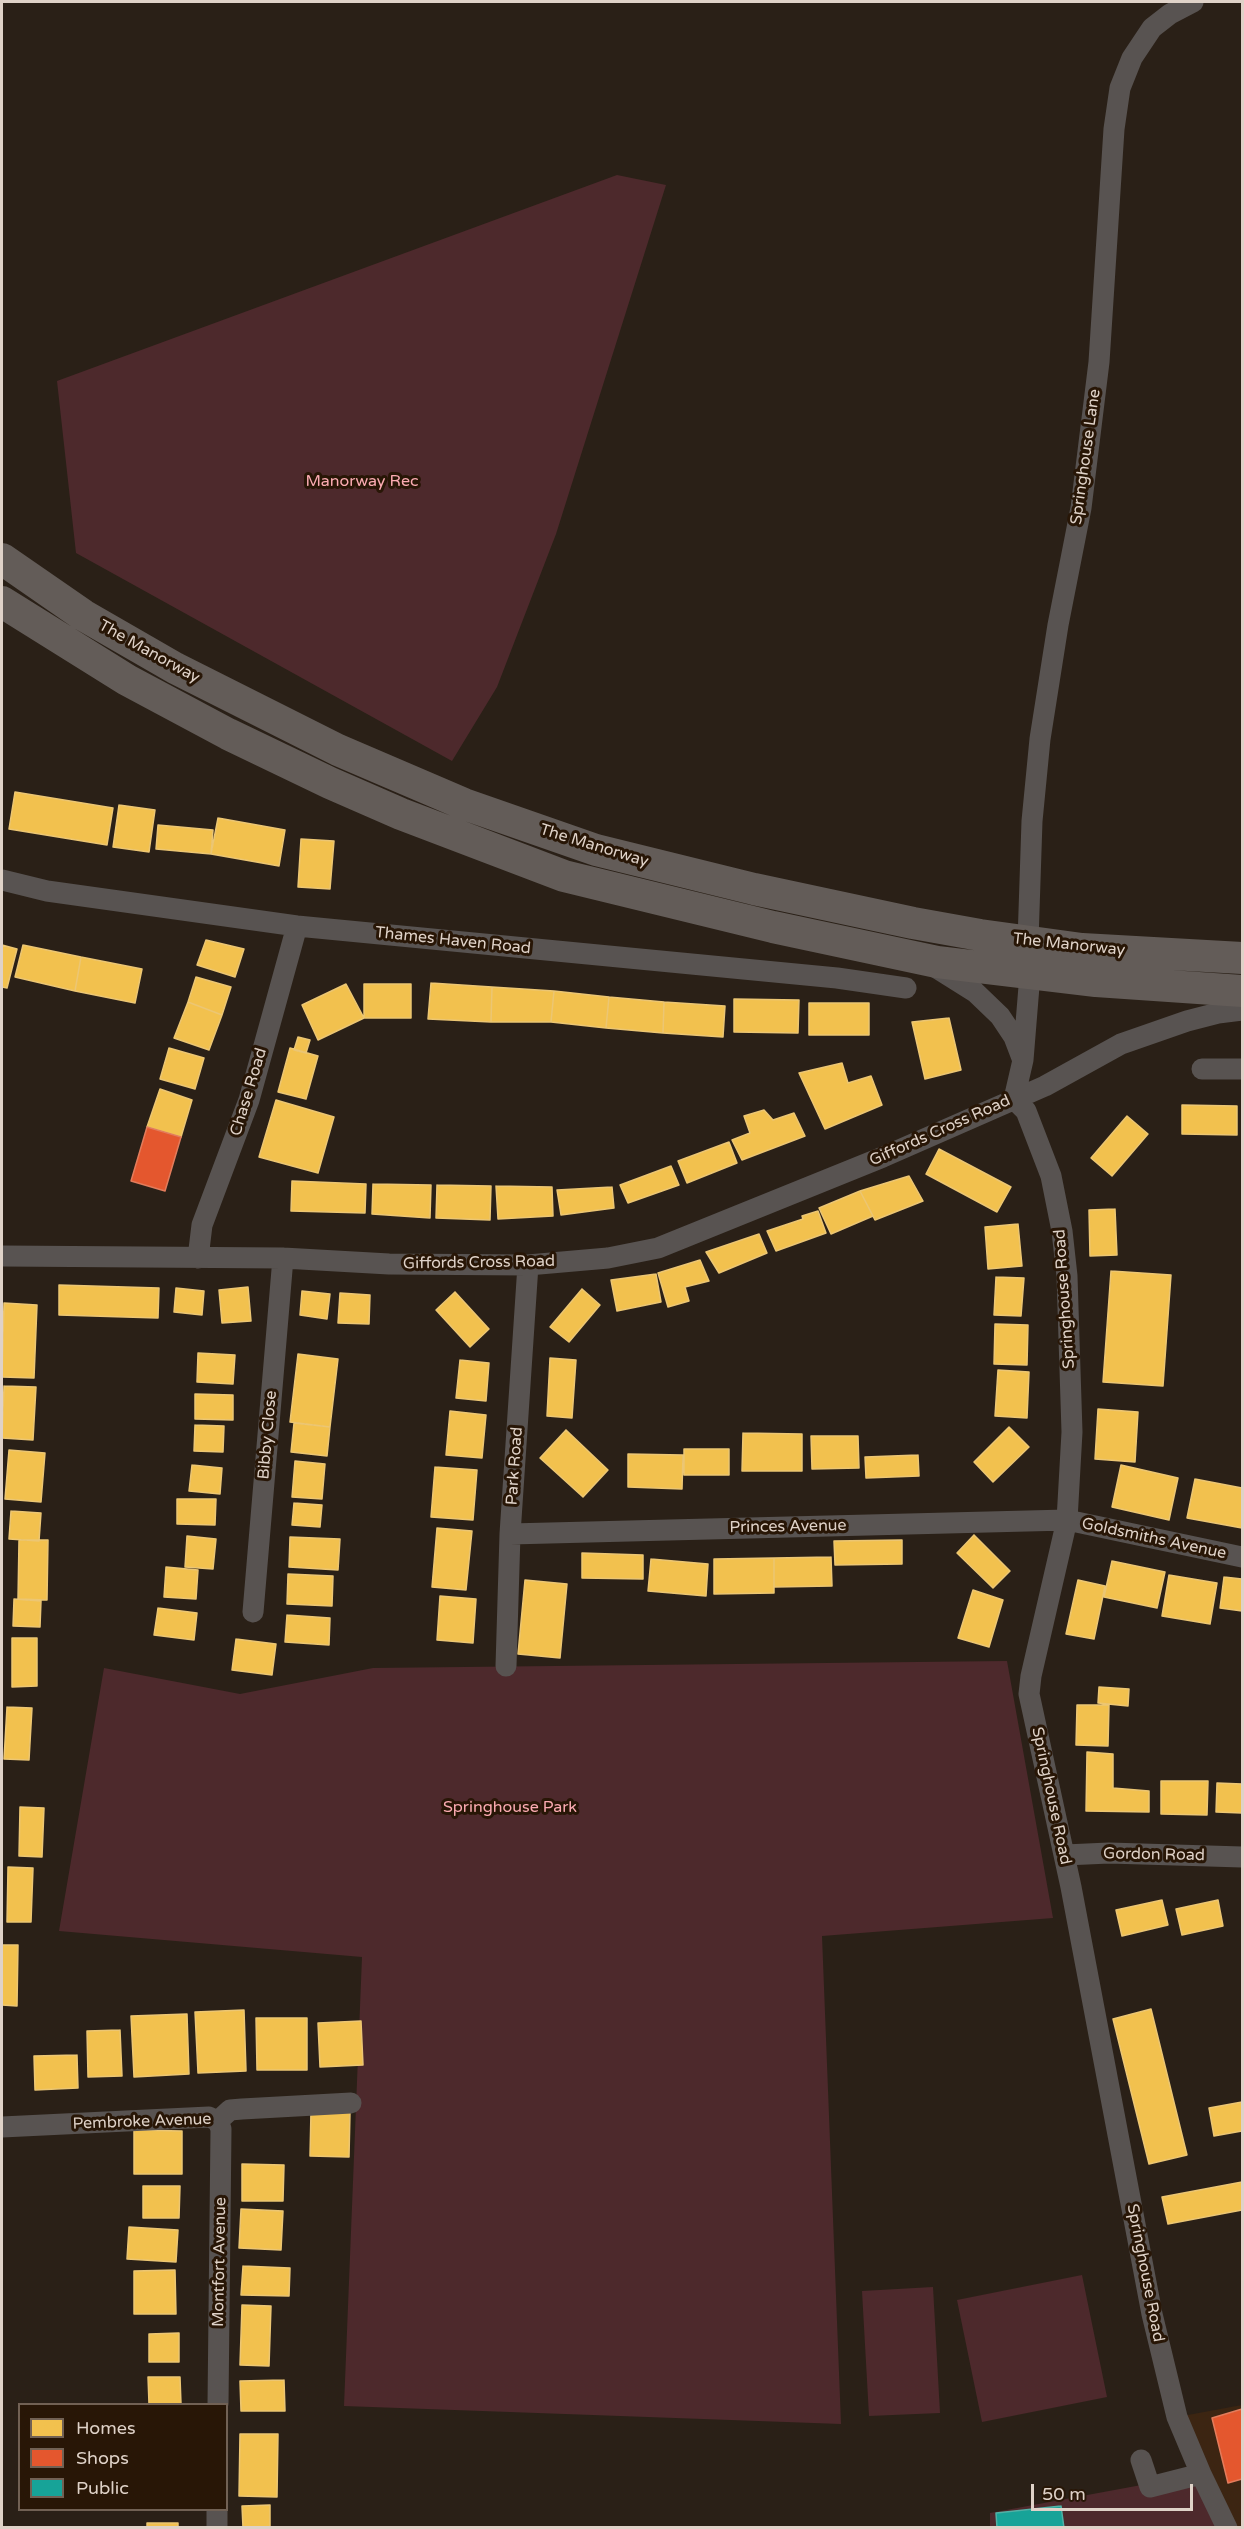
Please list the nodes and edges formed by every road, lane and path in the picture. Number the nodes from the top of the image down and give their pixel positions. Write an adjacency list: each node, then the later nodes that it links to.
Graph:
1 (1193, 2): 6 (street, Springhouse Lane)
2 (2, 560): 6 (main road, The Manorway)
3 (2, 602): 8 (main road, The Manorway)
4 (2, 880): 5 (street, Thames Haven Road)
5 (297, 926): 10 (street, Thames Haven Road); 19 (street, Chase Road)
6 (1028, 941): 7 (main road, The Manorway); 9 (street, Springhouse Lane)
7 (1242, 958)
8 (924, 959): 9 (main road, The Manorway); 13 (street)
9 (1030, 974): 11 (main road, The Manorway); 13 (street)
10 (906, 988)
11 (1242, 991)
12 (1242, 1010): 16 (street, Giffords Cross Road)
13 (1023, 1060): 16 (street); 17 (street)
14 (1202, 1069): 15 (street)
15 (1242, 1069)
16 (1064, 1075): 17 (street, Giffords Cross Road)
17 (1014, 1099): 21 (street, Giffords Cross Road); 22 (street, Springhouse Road)
18 (2, 1256): 19 (street, Giffords Cross Road)
19 (198, 1258): 20 (street, Giffords Cross Road)
20 (283, 1258): 21 (street, Giffords Cross Road); 25 (street, Bibby Close)
21 (528, 1265): 23 (street, Park Road)
22 (1067, 1520): 23 (street, Princes Avenue); 24 (street, Goldsmiths Avenue); 27 (street, Springhouse Road)
23 (510, 1534): 26 (street, Park Road)
24 (1242, 1557)
25 (253, 1612)
26 (506, 1666)
27 (1065, 1855): 28 (street, Gordon Road); 34 (street, Springhouse Road)
28 (1242, 1857)
29 (351, 2103): 30 (street, Pembroke Avenue)
30 (218, 2121): 31 (street, Pembroke Avenue); 32 (street, Montfort Avenue)
31 (2, 2127)
32 (218, 2403)
33 (1141, 2460): 34 (street)
34 (1201, 2474): 37 (street, Springhouse Road)
35 (218, 2511): 36 (street)
36 (217, 2528)
37 (1227, 2528)

